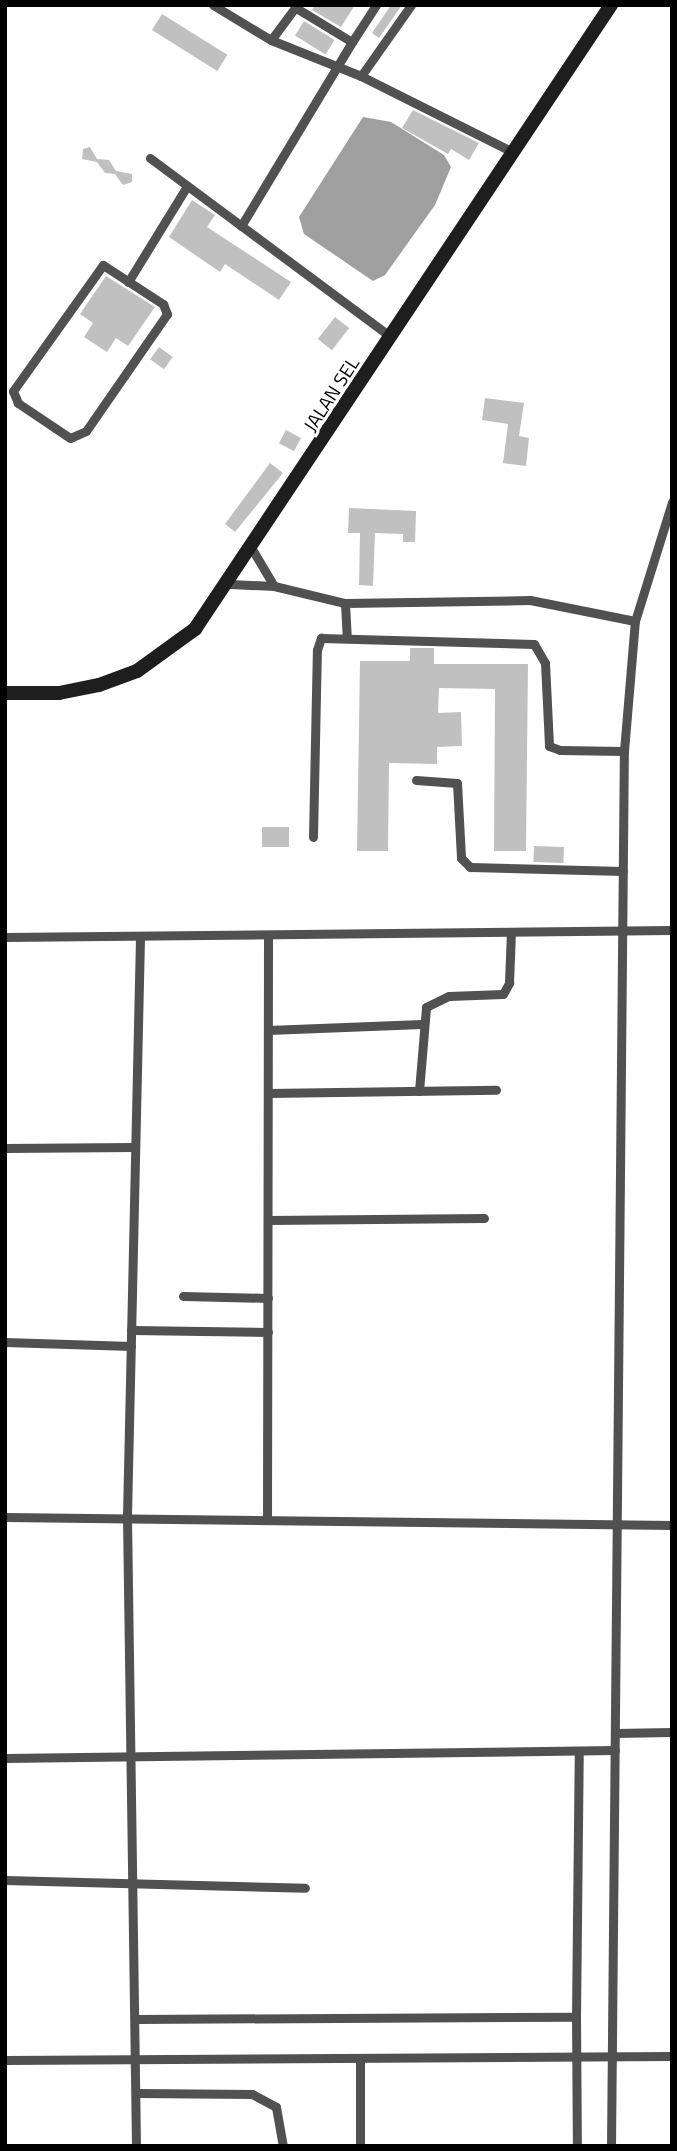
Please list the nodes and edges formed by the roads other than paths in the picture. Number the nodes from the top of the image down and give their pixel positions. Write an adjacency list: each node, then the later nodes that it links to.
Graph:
1 (214, 5): 6 (lane)
2 (376, 5): 7 (lane)
3 (411, 5): 9 (lane)
4 (611, 5): 10 (street, JALAN SEL)
5 (296, 7): 6 (lane); 7 (lane)
6 (271, 40): 8 (lane)
7 (352, 42): 8 (lane)
8 (338, 68): 9 (lane); 13 (lane)
9 (361, 76): 10 (lane)
10 (513, 152): 15 (street, JALAN SEL)
11 (150, 158): 12 (lane)
12 (187, 186): 13 (lane); 14 (lane)
13 (241, 226): 15 (lane)
14 (128, 282): 14 (lane)
15 (391, 337): 17 (street, JALAN SEL)
16 (672, 502): 21 (lane)
17 (252, 550): 18 (street, JALAN SEL); 19 (lane)
18 (230, 584): 19 (lane); 23 (street, JALAN SEL)
19 (274, 586): 20 (lane)
20 (345, 603): 21 (lane); 22 (lane)
21 (635, 621): 24 (lane)
22 (347, 638): 24 (lane); 26 (lane)
23 (5, 693)
24 (624, 751): 27 (lane)
25 (416, 780): 27 (lane)
26 (313, 836)
27 (623, 871): 28 (lane)
28 (623, 930): 29 (lane); 30 (lane); 52 (lane)
29 (672, 930)
30 (511, 932): 31 (lane); 34 (lane)
31 (268, 936): 33 (lane); 35 (lane)
32 (5, 937): 33 (lane)
33 (140, 938): 39 (lane)
34 (422, 1024): 35 (lane); 37 (lane)
35 (268, 1030): 38 (lane)
36 (496, 1090): 37 (lane)
37 (419, 1091): 38 (lane)
38 (268, 1093): 42 (lane)
39 (135, 1147): 40 (lane); 45 (lane)
40 (5, 1148)
41 (484, 1218): 42 (lane)
42 (268, 1220): 44 (lane)
43 (183, 1296): 44 (lane)
44 (268, 1297): 46 (lane)
45 (131, 1330): 46 (lane); 48 (lane)
46 (268, 1332): 51 (lane)
47 (5, 1342): 48 (lane)
48 (131, 1346): 49 (lane)
49 (127, 1515): 50 (lane); 51 (lane); 59 (lane)
50 (5, 1517)
51 (267, 1519): 52 (lane)
52 (618, 1525): 53 (lane); 55 (lane)
53 (672, 1525)
54 (672, 1732): 55 (lane)
55 (615, 1733): 56 (lane)
56 (615, 1750): 57 (lane); 65 (lane)
57 (579, 1751): 59 (lane); 63 (lane)
58 (5, 1758): 59 (lane)
59 (132, 1758): 61 (lane)
60 (5, 1880): 61 (lane)
61 (134, 1884): 62 (lane); 64 (lane)
62 (304, 1888)
63 (576, 2017): 64 (lane); 67 (lane)
64 (136, 2019): 69 (lane)
65 (611, 2056): 66 (lane); 67 (lane); 76 (lane)
66 (672, 2056)
67 (579, 2057): 70 (lane); 75 (lane)
68 (5, 2060): 69 (lane)
69 (137, 2060): 70 (lane); 71 (lane)
70 (360, 2060): 74 (lane)
71 (137, 2094): 72 (lane); 73 (lane)
72 (136, 2146)
73 (283, 2146)
74 (360, 2146)
75 (577, 2146)
76 (611, 2146)

